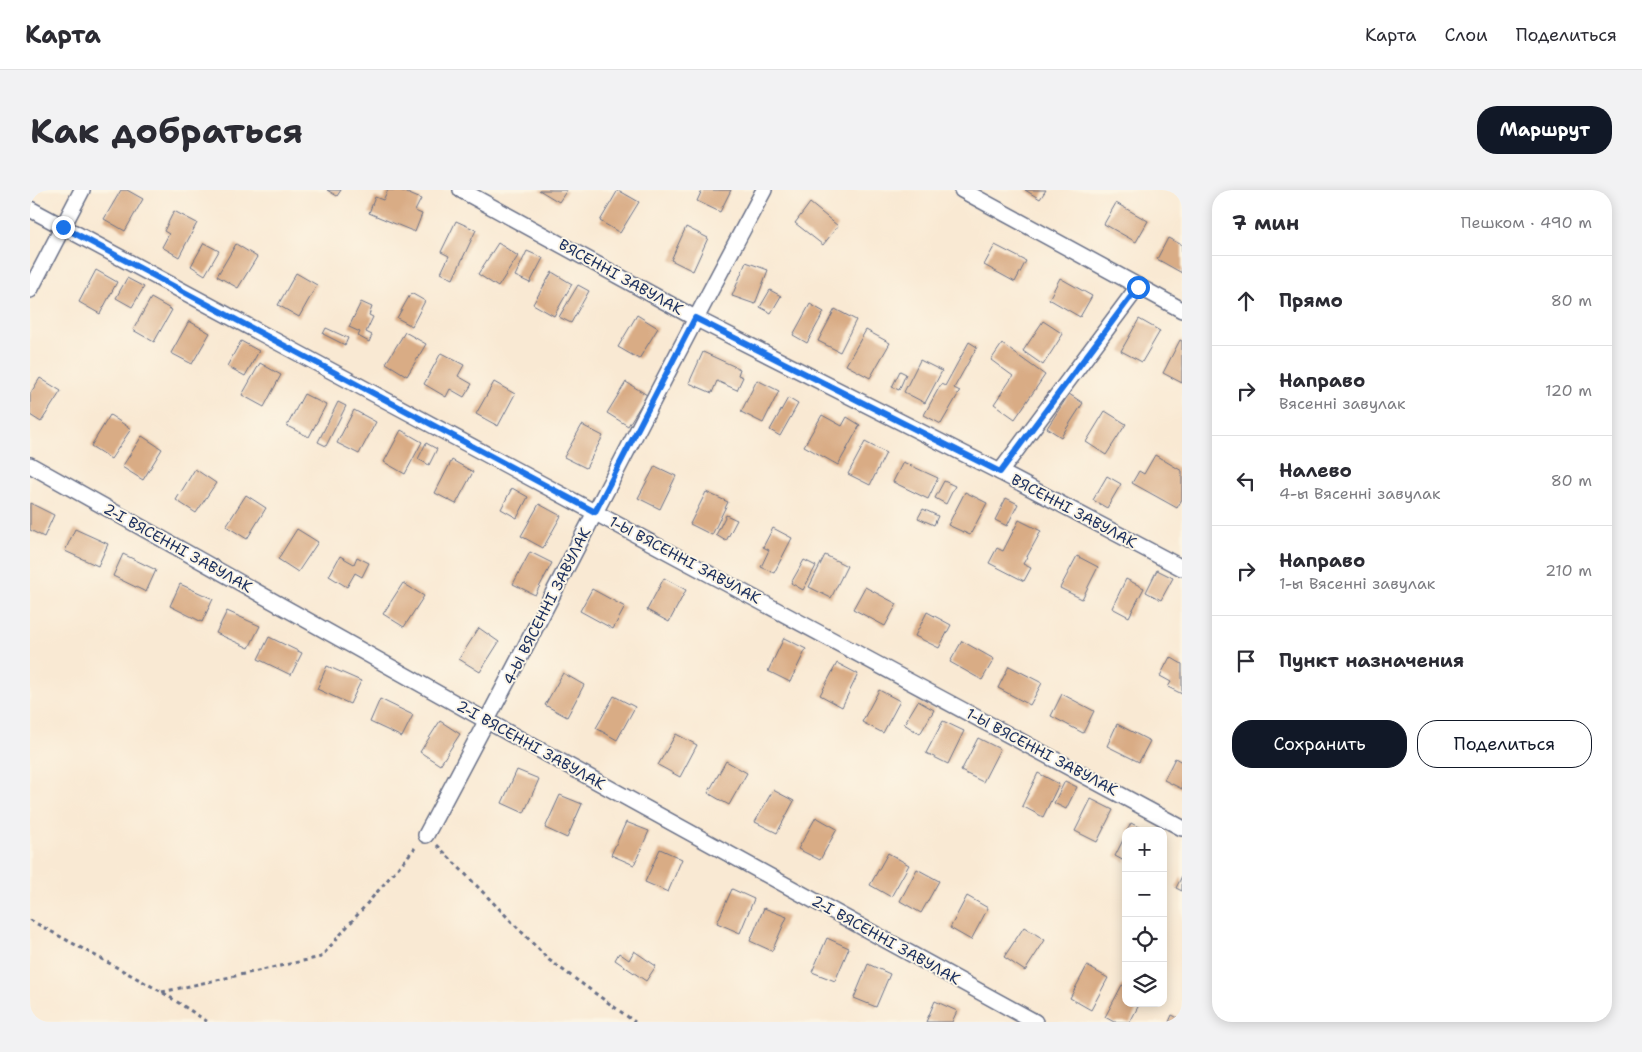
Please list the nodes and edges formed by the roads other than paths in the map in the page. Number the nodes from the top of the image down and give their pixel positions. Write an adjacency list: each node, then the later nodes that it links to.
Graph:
1 (82, 190): 6 (street)
2 (461, 190): 10 (street, ВЯСЕННІ ЗАВУЛАК)
3 (764, 190): 10 (street, 4-Ы ВЯСЕННІ ЗАВУЛАК)
4 (962, 190): 7 (street)
5 (30, 209): 6 (street, 1-Ы ВЯСЕННІ ЗАВУЛАК)
6 (63, 227): 8 (street); 13 (street, 1-Ы ВЯСЕННІ ЗАВУЛАК)
7 (1138, 287): 9 (street); 12 (street)
8 (30, 290)
9 (1182, 310)
10 (695, 318): 12 (street, ВЯСЕННІ ЗАВУЛАК); 13 (street, 4-Ы ВЯСЕННІ ЗАВУЛАК)
11 (30, 465): 15 (street, 2-І ВЯСЕННІ ЗАВУЛАК)
12 (1000, 472): 14 (street, ВЯСЕННІ ЗАВУЛАК)
13 (595, 512): 15 (street, 4-Ы ВЯСЕННІ ЗАВУЛАК); 16 (street, 1-Ы ВЯСЕННІ ЗАВУЛАК)
14 (1182, 568)
15 (487, 721): 17 (street, 4-Ы ВЯСЕННІ ЗАВУЛАК); 18 (street, 2-І ВЯСЕННІ ЗАВУЛАК)
16 (1182, 828)
17 (426, 835)
18 (1035, 1022)

